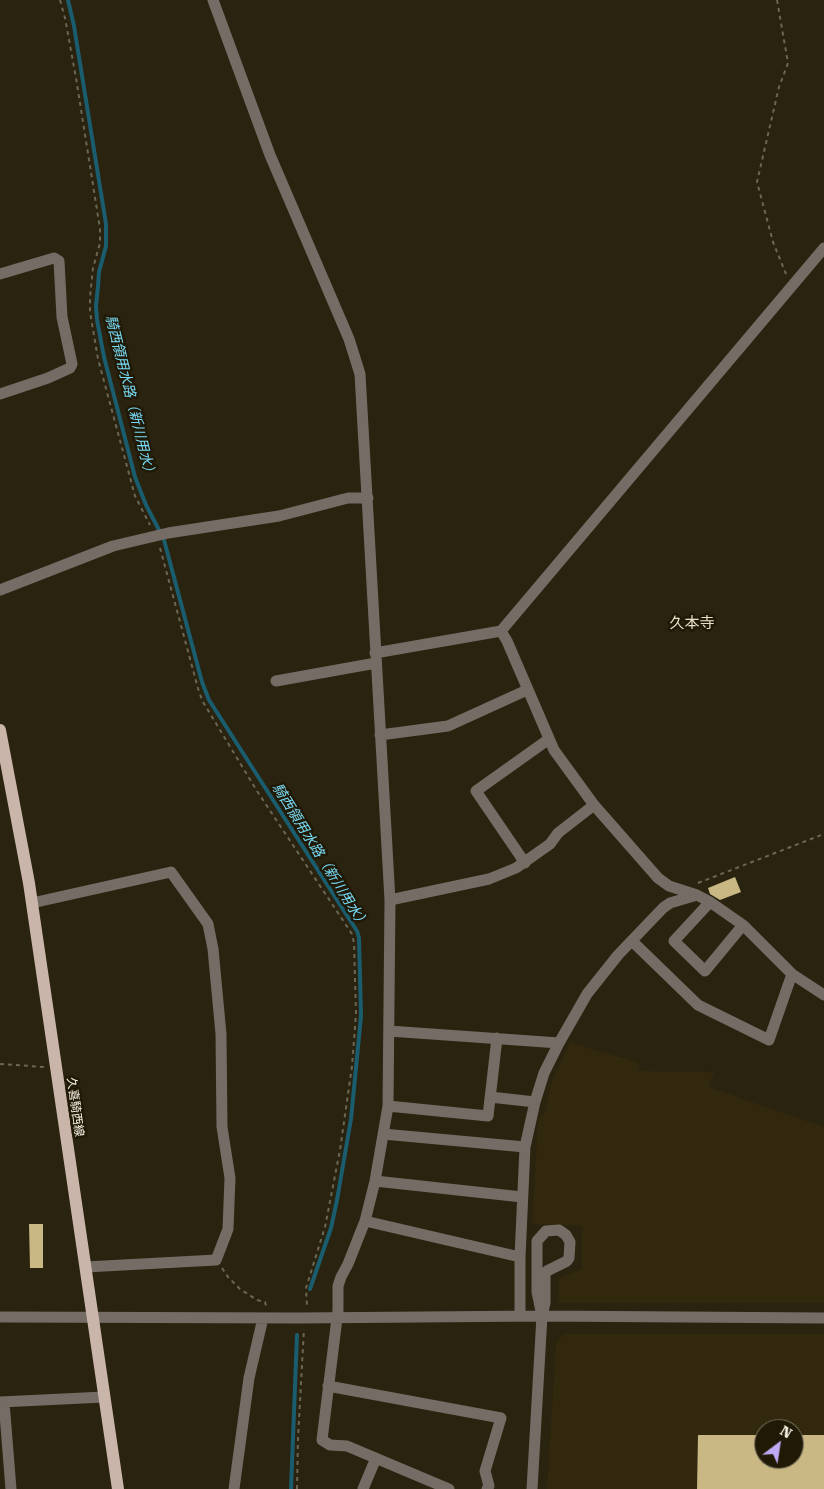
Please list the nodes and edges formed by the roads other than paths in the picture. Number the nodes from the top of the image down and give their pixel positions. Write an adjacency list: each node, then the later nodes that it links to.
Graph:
1 (213, 0): 5 (street)
2 (824, 248): 7 (street)
3 (0, 274): 4 (street)
4 (0, 394)
5 (368, 498): 6 (street); 8 (street)
6 (0, 590)
7 (501, 631): 8 (street); 10 (street)
8 (375, 658): 9 (street); 12 (street)
9 (276, 681)
10 (527, 690): 12 (street); 13 (street)
11 (0, 730): 14 (main road, 久喜騎西線)
12 (380, 735): 18 (street)
13 (549, 739): 15 (street); 16 (street)
14 (3, 763): 20 (main road, 久喜騎西線)
15 (594, 805): 16 (street); 17 (street)
16 (525, 863): 18 (street)
17 (697, 895): 19 (street); 22 (street)
18 (390, 900): 25 (street)
19 (710, 902): 21 (street); 21 (street)
20 (32, 903): 37 (main road, 久喜騎西線); 37 (street)
21 (743, 924): 23 (street)
22 (632, 941): 23 (street); 27 (street)
23 (792, 974): 24 (street)
24 (824, 995)
25 (389, 1031): 26 (street); 30 (street)
26 (497, 1038): 27 (street); 28 (street)
27 (559, 1043): 29 (street)
28 (490, 1097): 29 (street); 30 (street)
29 (535, 1102): 32 (street)
30 (388, 1106): 31 (street)
31 (383, 1134): 32 (street); 33 (street)
32 (525, 1148): 34 (street)
33 (375, 1181): 34 (street); 35 (street)
34 (522, 1197): 36 (street)
35 (365, 1220): 36 (street); 43 (street)
36 (520, 1257): 39 (street)
37 (86, 1267): 42 (main road, 久喜騎西線)
38 (264, 1314): 42 (street); 43 (street); 52 (street)
39 (520, 1316): 40 (street); 43 (street)
40 (542, 1316): 40 (street); 44 (street); 55 (street)
41 (0, 1317): 42 (street)
42 (93, 1318): 46 (main road, 久喜騎西線)
43 (337, 1318): 45 (street)
44 (824, 1318)
45 (328, 1386): 48 (street); 54 (street)
46 (104, 1397): 47 (street); 51 (main road, 久喜騎西線)
47 (2, 1402): 50 (street)
48 (376, 1458): 49 (street); 53 (street)
49 (447, 1488)
50 (11, 1489)
51 (118, 1489)
52 (234, 1489)
53 (363, 1489)
54 (487, 1489)
55 (532, 1489)

